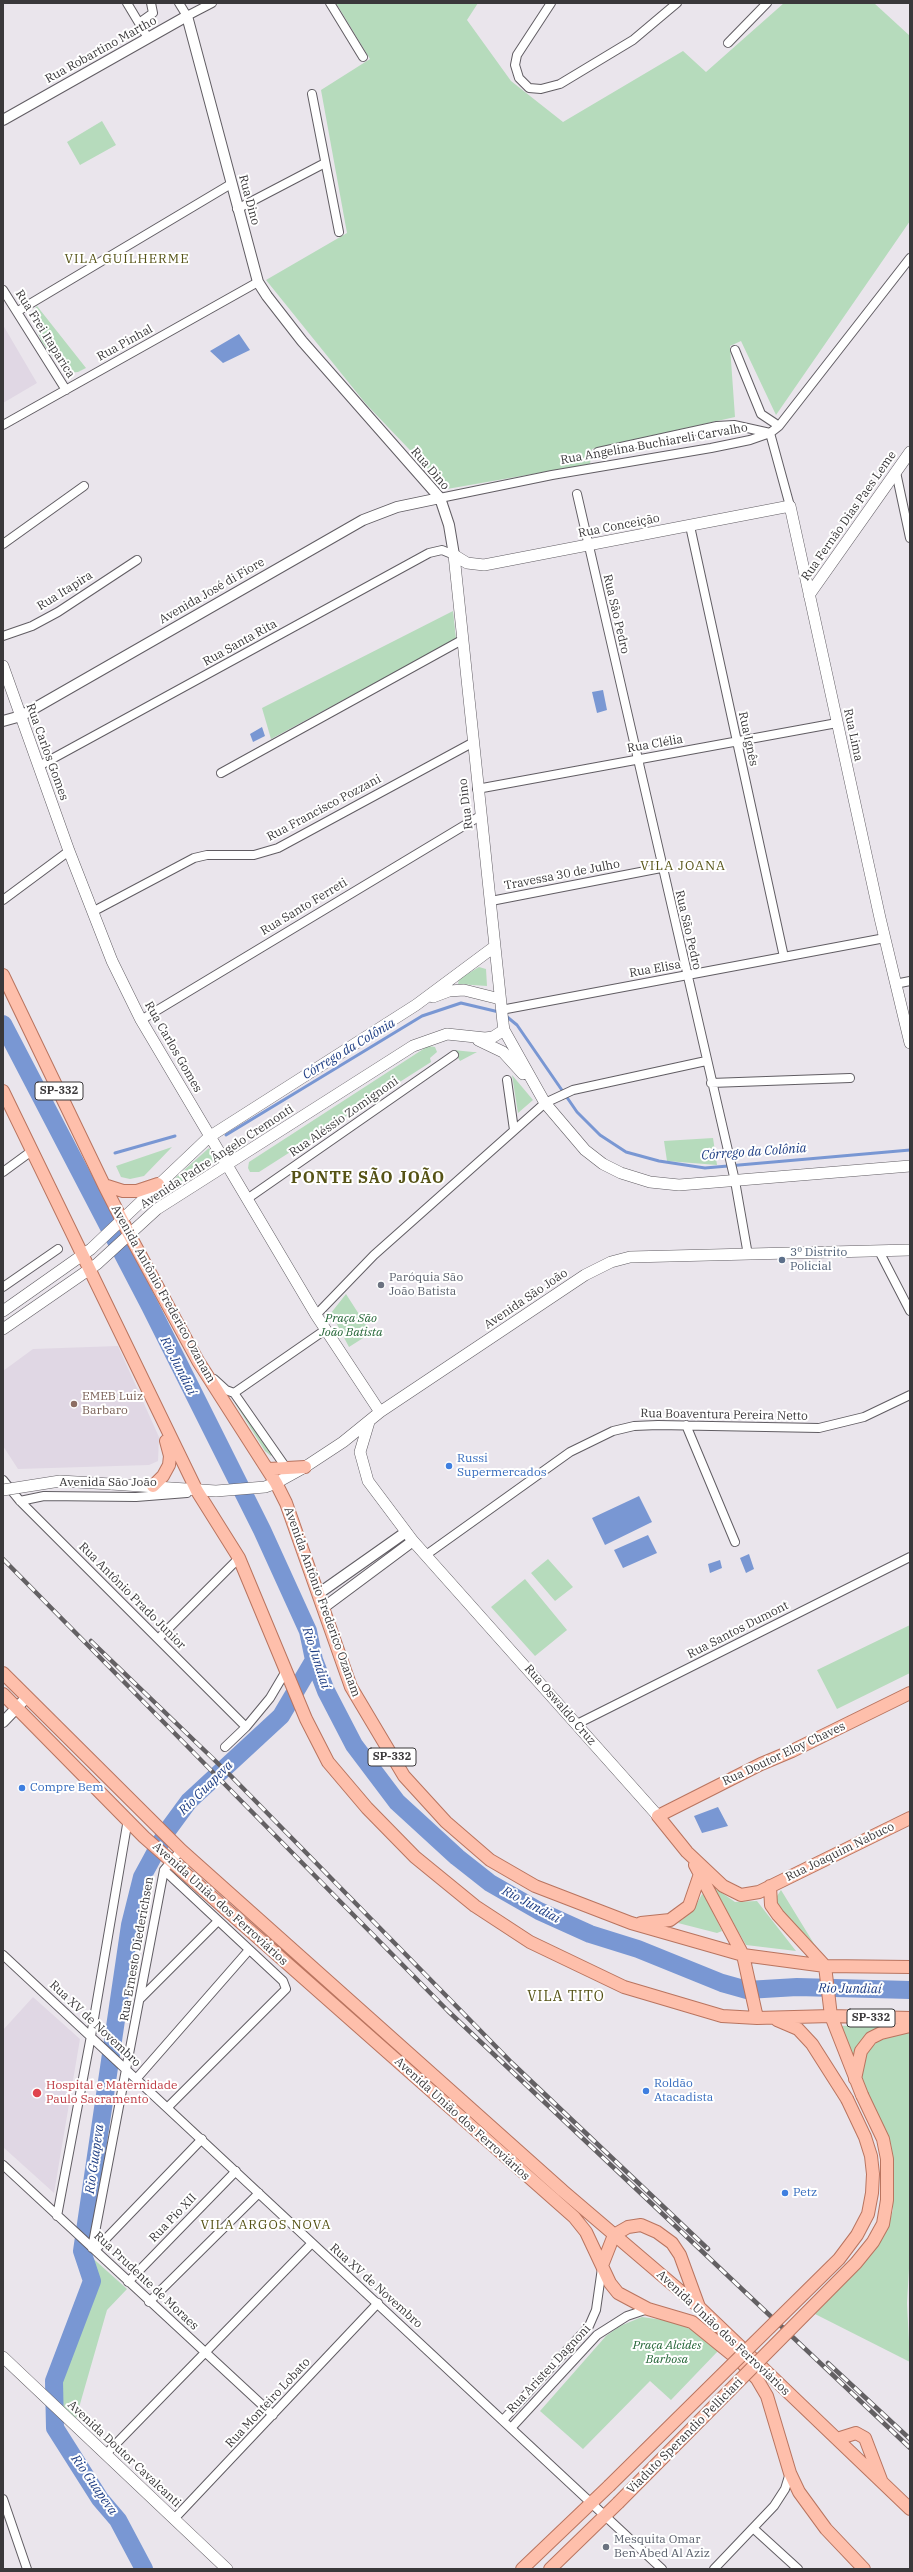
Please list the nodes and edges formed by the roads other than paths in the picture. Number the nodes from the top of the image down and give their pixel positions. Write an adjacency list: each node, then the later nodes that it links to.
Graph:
1 (127, 3): 10 (street)
2 (151, 3): 10 (street)
3 (179, 3): 9 (street, Rua Dino)
4 (212, 3): 9 (street, Rua Robartino Martho)
5 (330, 3): 13 (street)
6 (551, 3): 7 (street)
7 (677, 3)
8 (767, 3): 12 (street)
9 (187, 16): 11 (street, Rua Robartino Martho); 17 (street, Rua Dino)
10 (139, 23): 11 (street)
11 (148, 38): 15 (street, Rua Robartino Martho)
12 (728, 43)
13 (363, 57)
14 (312, 94): 16 (street)
15 (3, 120)
16 (325, 163): 18 (street); 19 (street)
17 (231, 184): 18 (street, Rua Dino); 23 (street)
18 (237, 209): 21 (street, Rua Dino)
19 (339, 232)
20 (910, 258): 27 (street)
21 (258, 282): 25 (street, Rua Pinhal); 34 (street, Rua Dino)
22 (3, 290): 23 (street, Rua Frei Itaparica)
23 (18, 311): 25 (street, Rua Frei Itaparica)
24 (735, 350): 27 (street)
25 (66, 390): 26 (street, Rua Pinhal)
26 (3, 425)
27 (779, 426): 28 (street)
28 (770, 433): 29 (street, Rua Angelina Buchiareli Carvalho); 34 (street, Rua Angelina Buchiareli Carvalho); 35 (street, Rua Lima)
29 (598, 452)
30 (910, 452): 31 (main road, Rua Fernão Dias Paes Leme)
31 (896, 472): 37 (street); 42 (main road, Rua Fernão Dias Paes Leme)
32 (84, 486): 38 (street)
33 (577, 494): 39 (street, Rua São Pedro)
34 (440, 498): 40 (street, Rua Dino); 46 (street, Avenida José di Fiore)
35 (790, 506): 36 (main road, Rua Conceição); 42 (main road, Rua Lima)
36 (690, 526): 39 (main road, Rua Conceição); 49 (street, Rua Ignês)
37 (910, 538)
38 (3, 544)
39 (588, 545): 40 (main road, Rua Conceição); 51 (street, Rua São Pedro)
40 (454, 555): 44 (main road, Rua Dino); 52 (street, Rua Santa Rita)
41 (137, 560): 43 (street, Rua Itapira)
42 (809, 595): 48 (main road, Rua Lima)
43 (3, 636)
44 (462, 640): 50 (main road, Rua Dino); 53 (street)
45 (3, 666): 46 (main road, Rua Carlos Gomes)
46 (21, 716): 47 (street, Avenida José di Fiore); 52 (main road, Rua Carlos Gomes)
47 (3, 721)
48 (837, 723): 49 (street, Rua Clélia); 61 (main road, Rua Lima)
49 (737, 741): 51 (street, Rua Clélia); 63 (street, Rua Ignês)
50 (472, 742): 54 (main road, Rua Dino); 60 (street, Rua Francisco Pozzani)
51 (638, 759): 54 (street, Rua Clélia); 57 (street, Rua São Pedro)
52 (40, 766): 56 (main road, Rua Carlos Gomes)
53 (221, 773)
54 (477, 789): 55 (main road, Rua Dino)
55 (480, 816): 59 (main road, Rua Dino); 70 (street, Rua Santo Ferreti)
56 (68, 851): 58 (street); 60 (main road, Rua Carlos Gomes)
57 (661, 868): 59 (street, Travessa 30 de Julho); 65 (street, Rua São Pedro)
58 (3, 900)
59 (491, 901): 62 (main road, Rua Dino)
60 (94, 911): 70 (main road, Rua Carlos Gomes)
61 (885, 938): 63 (street, Rua Elisa); 67 (main road, Rua Lima)
62 (494, 948): 68 (main road, Avenida Padre Ângelo Cremonti); 69 (main road, Rua Dino)
63 (784, 957): 65 (street, Rua Elisa)
64 (3, 974): 89 (main road, Avenida Antônio Frederico Ozanam / SP-332)
65 (686, 976): 69 (street, Rua Elisa); 74 (street, Rua São Pedro)
66 (910, 981): 67 (street)
67 (895, 984): 72 (main road, Rua Lima)
68 (416, 1005): 69 (main road, Avenida Padre Ângelo Cremonti); 82 (main road, Avenida Padre Ângelo Cremonti)
69 (502, 1015): 71 (main road, Avenida Padre Ângelo Cremonti); 78 (main road)
70 (141, 1020): 82 (main road, Rua Carlos Gomes)
71 (460, 1034): 78 (main road, Avenida Padre Ângelo Cremonti); 84 (main road, Avenida Padre Ângelo Cremonti)
72 (910, 1043)
73 (454, 1055): 90 (street, Rua Aléssio Zomignoni)
74 (706, 1060): 77 (street, Rua São Pedro); 80 (street)
75 (850, 1078): 77 (street)
76 (507, 1080): 81 (street)
77 (711, 1083): 87 (street, Rua São Pedro)
78 (533, 1085): 80 (main road)
79 (3, 1091): 83 (main road, SP-332)
80 (544, 1103): 81 (street); 87 (main road)
81 (514, 1130): 102 (street)
82 (209, 1137): 84 (main road, Rua Carlos Gomes); 88 (main road, Avenida Padre Ângelo Cremonti)
83 (33, 1150): 86 (street); 96 (main road, SP-332)
84 (227, 1166): 90 (main road, Rua Carlos Gomes); 92 (main road, Avenida Padre Ângelo Cremonti)
85 (910, 1166): 87 (main road)
86 (3, 1172)
87 (734, 1176): 97 (street, Rua São Pedro)
88 (158, 1184): 89 (main road); 91 (main road, Avenida Padre Ângelo Cremonti)
89 (104, 1186): 91 (main road, Avenida Antônio Frederico Ozanam / SP-332)
90 (247, 1199): 102 (main road, Rua Carlos Gomes)
91 (120, 1223): 92 (main road, Avenida Antônio Frederico Ozanam / SP-332); 96 (main road, Avenida Padre Ângelo Cremonti)
92 (127, 1236): 98 (main road, Avenida Padre Ângelo Cremonti); 105 (main road, Avenida Antônio Frederico Ozanam / SP-332)
93 (58, 1249): 99 (street)
94 (910, 1250): 95 (main road, Avenida São João)
95 (878, 1251): 97 (main road, Avenida São João); 101 (street)
96 (87, 1252): 98 (main road, SP-332); 100 (main road, Avenida Padre Ângelo Cremonti)
97 (748, 1255): 108 (main road, Avenida São João)
98 (93, 1266): 103 (main road, Avenida Padre Ângelo Cremonti); 109 (main road, SP-332)
99 (3, 1287)
100 (3, 1311)
101 (910, 1311)
102 (316, 1315): 104 (main road, Rua Carlos Gomes)
103 (3, 1329)
104 (325, 1330): 106 (street); 108 (main road, Rua Carlos Gomes)
105 (198, 1361): 106 (street); 113 (main road, Avenida Antônio Frederico Ozanam / SP-332)
106 (234, 1393): 114 (street)
107 (910, 1395): 111 (street, Rua Boaventura Pereira Netto)
108 (380, 1412): 110 (main road, Avenida São João)
109 (159, 1415): 117 (main road); 119 (main road, SP-332)
110 (369, 1420): 112 (main road, Avenida São João); 121 (main road, Rua Oswaldo Cruz)
111 (686, 1425): 122 (street); 123 (street, Rua Boaventura Pereira Netto)
112 (305, 1467): 114 (main road); 116 (main road, Avenida São João)
113 (269, 1469): 114 (main road); 116 (main road, Avenida Antônio Frederico Ozanam / SP-332)
114 (287, 1469)
115 (3, 1480): 120 (street, Rua Antônio Prado Junior)
116 (270, 1485): 119 (main road, Avenida São João); 126 (main road, Avenida Antônio Frederico Ozanam / SP-332)
117 (153, 1486): 118 (main road, Avenida São João, bridge); 119 (main road, Avenida São João)
118 (3, 1490)
119 (197, 1491): 120 (street, Avenida São João); 125 (main road, SP-332)
120 (20, 1501): 128 (street, Rua Antônio Prado Junior)
121 (410, 1536): 123 (main road, Rua Oswaldo Cruz); 126 (street); 127 (street)
122 (735, 1542)
123 (426, 1555): 136 (main road, Rua Oswaldo Cruz)
124 (910, 1557): 136 (street, Rua Santos Dumont)
125 (239, 1558): 128 (street); 129 (main road, SP-332)
126 (318, 1594): 127 (main road, Avenida Antônio Frederico Ozanam / SP-332)
127 (323, 1608): 148 (main road, Avenida Antônio Frederico Ozanam / SP-332)
128 (158, 1639): 137 (street, Rua Antônio Prado Junior)
129 (286, 1671): 137 (street); 156 (main road, SP-332)
130 (3, 1673): 133 (main road, Avenida União dos Ferroviários)
131 (910, 1693): 139 (main road, Rua Doutor Eloy Chaves)
132 (3, 1694): 134 (main road, Avenida União dos Ferroviários)
133 (26, 1698): 134 (street); 142 (main road, Avenida União dos Ferroviários)
134 (16, 1708): 135 (street); 141 (main road, Avenida União dos Ferroviários)
135 (3, 1722)
136 (577, 1724): 139 (main road, Rua Oswaldo Cruz)
137 (246, 1727): 138 (street)
138 (225, 1748)
139 (658, 1816): 143 (main road, Rua Oswaldo Cruz)
140 (910, 1818): 146 (main road, Rua Joaquim Nabuco)
141 (128, 1819): 144 (main road, Avenida União dos Ferroviários); 160 (street)
142 (181, 1850): 144 (street); 170 (main road, Avenida União dos Ferroviários)
143 (687, 1852): 145 (main road); 146 (main road, Rua Oswaldo Cruz)
144 (168, 1863): 147 (street); 154 (street, Rua Ernesto Diederichsen); 173 (main road, Avenida União dos Ferroviários)
145 (700, 1874): 148 (main road); 150 (main road)
146 (770, 1886): 153 (main road)
147 (218, 1921): 149 (street); 154 (street)
148 (631, 1923): 150 (main road, Avenida Antônio Frederico Ozanam / SP-332)
149 (249, 1950): 162 (street); 164 (street)
150 (743, 1955): 153 (main road, Avenida Antônio Frederico Ozanam / SP-332); 156 (main road)
151 (3, 1956): 160 (street, Rua XV de Novembro)
152 (910, 1967): 153 (main road, Avenida Antônio Frederico Ozanam / SP-332)
153 (826, 1968): 155 (main road, Viaduto Sperandio Pelliciari)
154 (141, 1998): 161 (street, Rua Ernesto Diederichsen)
155 (831, 2016): 157 (main road, SP-332); 158 (main road, SP-332); 163 (main road, Viaduto Sperandio Pelliciari)
156 (757, 2018): 157 (main road, SP-332)
157 (772, 2018): 189 (main road, Viaduto Sperandio Pelliciari, bridge)
158 (910, 2018)
159 (910, 2026): 163 (main road)
160 (92, 2036): 161 (street, Rua XV de Novembro); 169 (street)
161 (127, 2069): 162 (street, Rua XV de Novembro); 172 (street, Rua Ernesto Diederichsen)
162 (136, 2078): 164 (street, Rua XV de Novembro)
163 (855, 2079): 191 (main road, Viaduto Sperandio Pelliciari, bridge)
164 (168, 2107): 165 (street, Rua XV de Novembro)
165 (202, 2139): 167 (street, Rua XV de Novembro); 172 (street)
166 (3, 2165): 169 (street, Rua Prudente de Moraes)
167 (236, 2171): 168 (street, Rua XV de Novembro); 174 (street, Rua Pio XII)
168 (259, 2193): 171 (street, Rua XV de Novembro); 175 (street)
169 (57, 2216): 172 (street, Rua Prudente de Moraes)
170 (614, 2234): 173 (main road); 177 (main road, Avenida União dos Ferroviários); 177 (main road)
171 (312, 2243): 176 (street, Rua XV de Novembro); 179 (street)
172 (91, 2246): 174 (street, Rua Prudente de Moraes)
173 (603, 2263): 178 (main road, Avenida União dos Ferroviários); 182 (street, Rua Aristeu Dagnoni)
174 (128, 2282): 175 (street, Rua Prudente de Moraes)
175 (149, 2302): 179 (street, Rua Prudente de Moraes)
176 (378, 2303): 181 (street, Rua Monteiro Lobato); 182 (street, Rua XV de Novembro)
177 (699, 2308): 184 (main road, Avenida União dos Ferroviários)
178 (648, 2309): 183 (street, Rua Aristeu Dagnoni); 186 (main road, Avenida União dos Ferroviários)
179 (206, 2353): 181 (street, Rua Prudente de Moraes); 185 (street)
180 (3, 2358): 185 (main road, Avenida Doutor Cavalcanti)
181 (273, 2415): 192 (street, Rua Monteiro Lobato)
182 (504, 2420): 183 (street, Rua XV de Novembro)
183 (512, 2427): 189 (street, Rua XV de Novembro)
184 (837, 2439): 187 (main road, Avenida União dos Ferroviários); 187 (main road)
185 (106, 2454): 192 (main road, Avenida Doutor Cavalcanti)
186 (790, 2473): 193 (street); 201 (main road, Avenida União dos Ferroviários)
187 (881, 2481): 190 (main road, Avenida União dos Ferroviários)
188 (3, 2499): 194 (street)
189 (592, 2503): 191 (street, Rua XV de Novembro); 196 (main road, Viaduto Sperandio Pelliciari)
190 (910, 2509)
191 (606, 2515): 197 (main road, Viaduto Sperandio Pelliciari); 198 (street, Rua XV de Novembro)
192 (174, 2519): 195 (main road, Avenida Doutor Cavalcanti)
193 (753, 2528): 199 (street); 200 (street)
194 (27, 2569)
195 (227, 2569)
196 (522, 2569)
197 (550, 2569)
198 (662, 2569)
199 (714, 2569)
200 (798, 2569)
201 (864, 2569)

